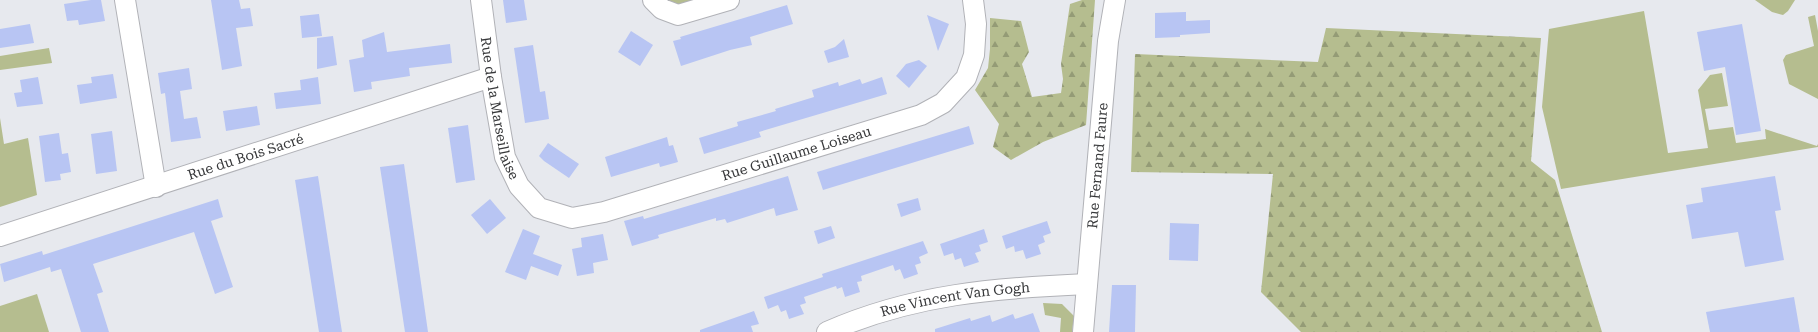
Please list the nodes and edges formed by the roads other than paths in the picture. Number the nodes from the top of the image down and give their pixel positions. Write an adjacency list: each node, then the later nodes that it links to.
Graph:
1 (125, 0): 8 (street)
2 (481, 0): 7 (street, Rue de la Marseillaise)
3 (653, 0): 4 (street)
4 (729, 0)
5 (973, 0): 9 (street, Rue Guillaume Loiseau)
6 (1115, 0): 11 (street, Rue Fernand Faure)
7 (491, 77): 8 (street, Rue du Bois Sacré); 9 (street, Rue de la Marseillaise)
8 (156, 187): 10 (street, Rue du Bois Sacré)
9 (539, 208)
10 (0, 236)
11 (1087, 284): 12 (street, Rue Vincent Van Gogh); 13 (street, Rue Fernand Faure)
12 (828, 332)
13 (1083, 332)

